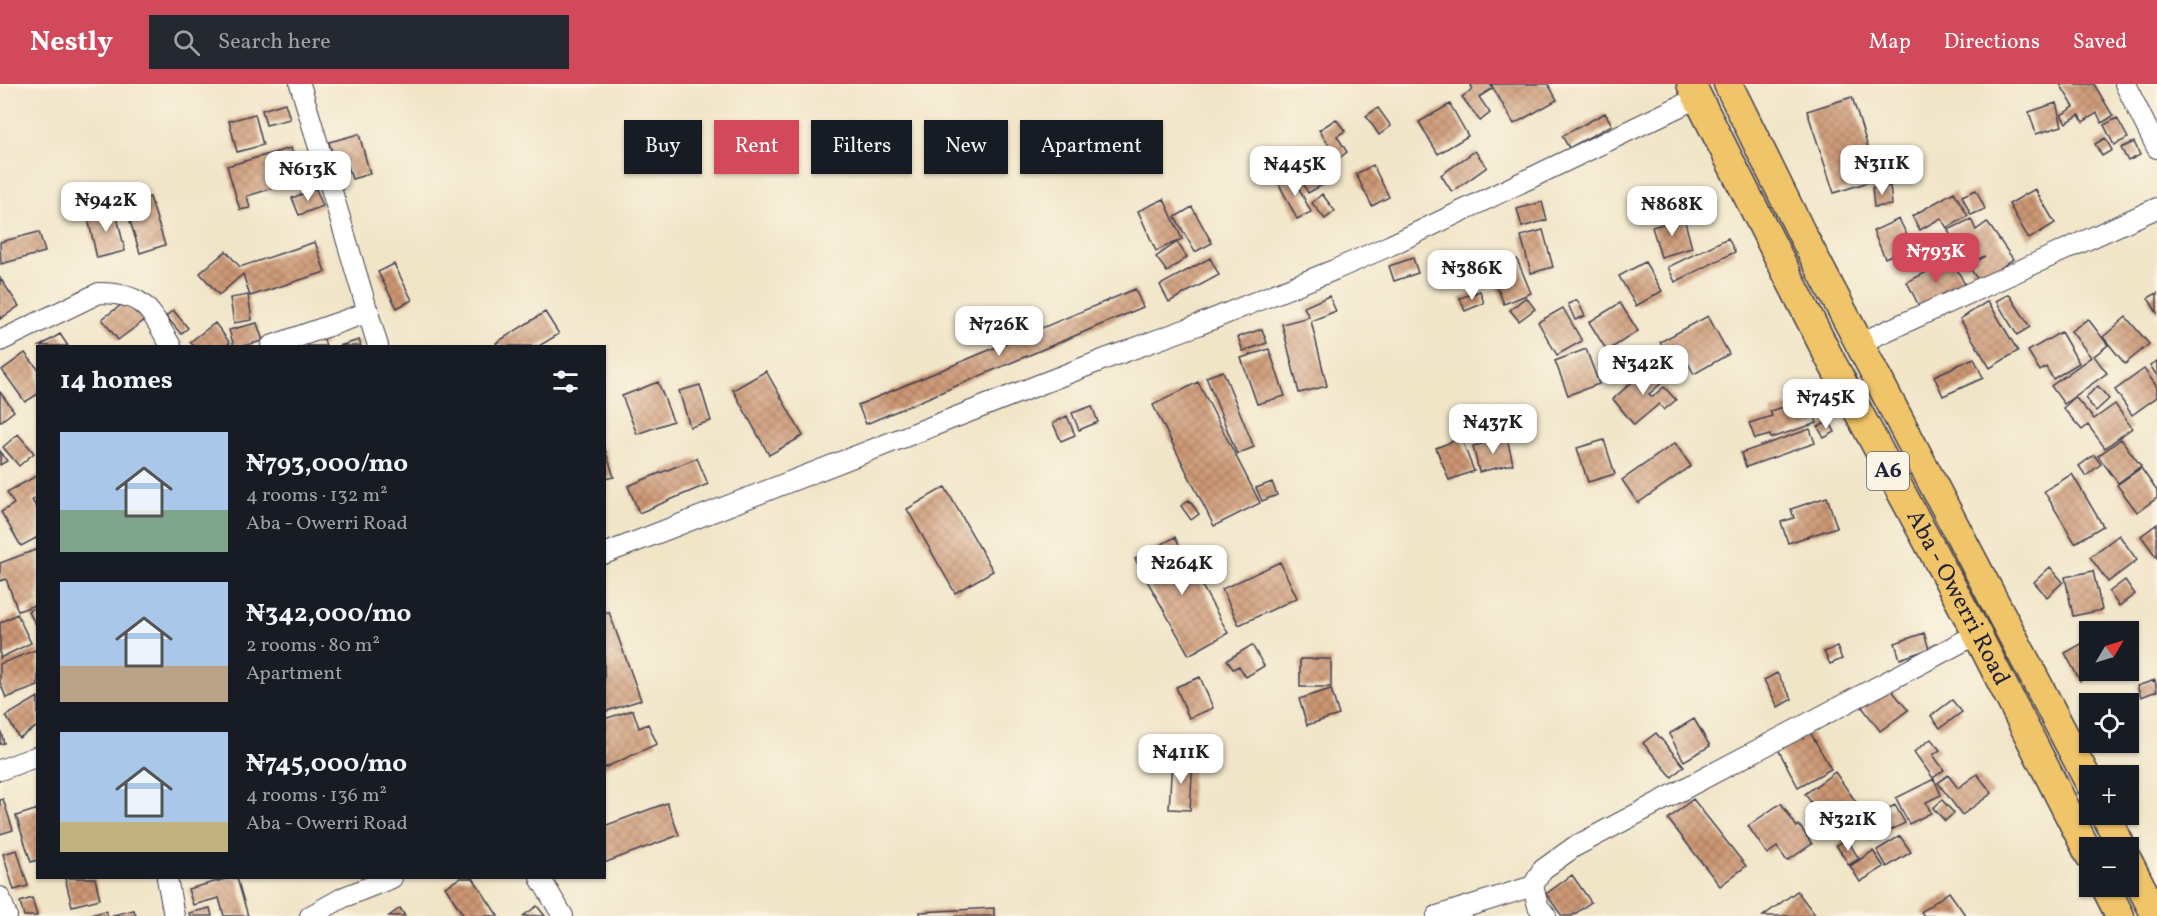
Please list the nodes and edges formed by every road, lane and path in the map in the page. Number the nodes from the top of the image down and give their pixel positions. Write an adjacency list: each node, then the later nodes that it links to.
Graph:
1 (300, 84): 7 (street)
2 (1728, 84): 9 (highway, Aba - Owerri Road / A6)
3 (2125, 84): 5 (street)
4 (1694, 91): 14 (highway, Aba - Owerri Road / A6); 15 (street)
5 (2157, 148)
6 (2157, 208): 9 (street)
7 (369, 312): 11 (street); 12 (street)
8 (0, 341): 10 (street)
9 (1860, 343): 13 (highway, Aba - Owerri Road / A6)
10 (170, 345)
11 (274, 345)
12 (378, 345)
13 (1909, 437): 14 (highway); 18 (highway, Aba - Owerri Road / A6)
14 (1878, 452): 16 (highway, Aba - Owerri Road / A6)
15 (606, 553)
16 (1977, 634): 20 (highway, Aba - Owerri Road / A6); 25 (street)
17 (36, 757): 19 (street)
18 (2080, 765)
19 (0, 770)
20 (2080, 837)
21 (167, 879): 29 (street)
22 (389, 879): 30 (street)
23 (541, 879): 31 (street)
24 (2139, 883): 35 (highway)
25 (1533, 886): 32 (street); 33 (street)
26 (0, 897): 28 (street)
27 (2110, 897): 34 (highway)
28 (7, 916)
29 (174, 916)
30 (310, 916)
31 (563, 916)
32 (1437, 916)
33 (1546, 916)
34 (2120, 916)
35 (2156, 916)

